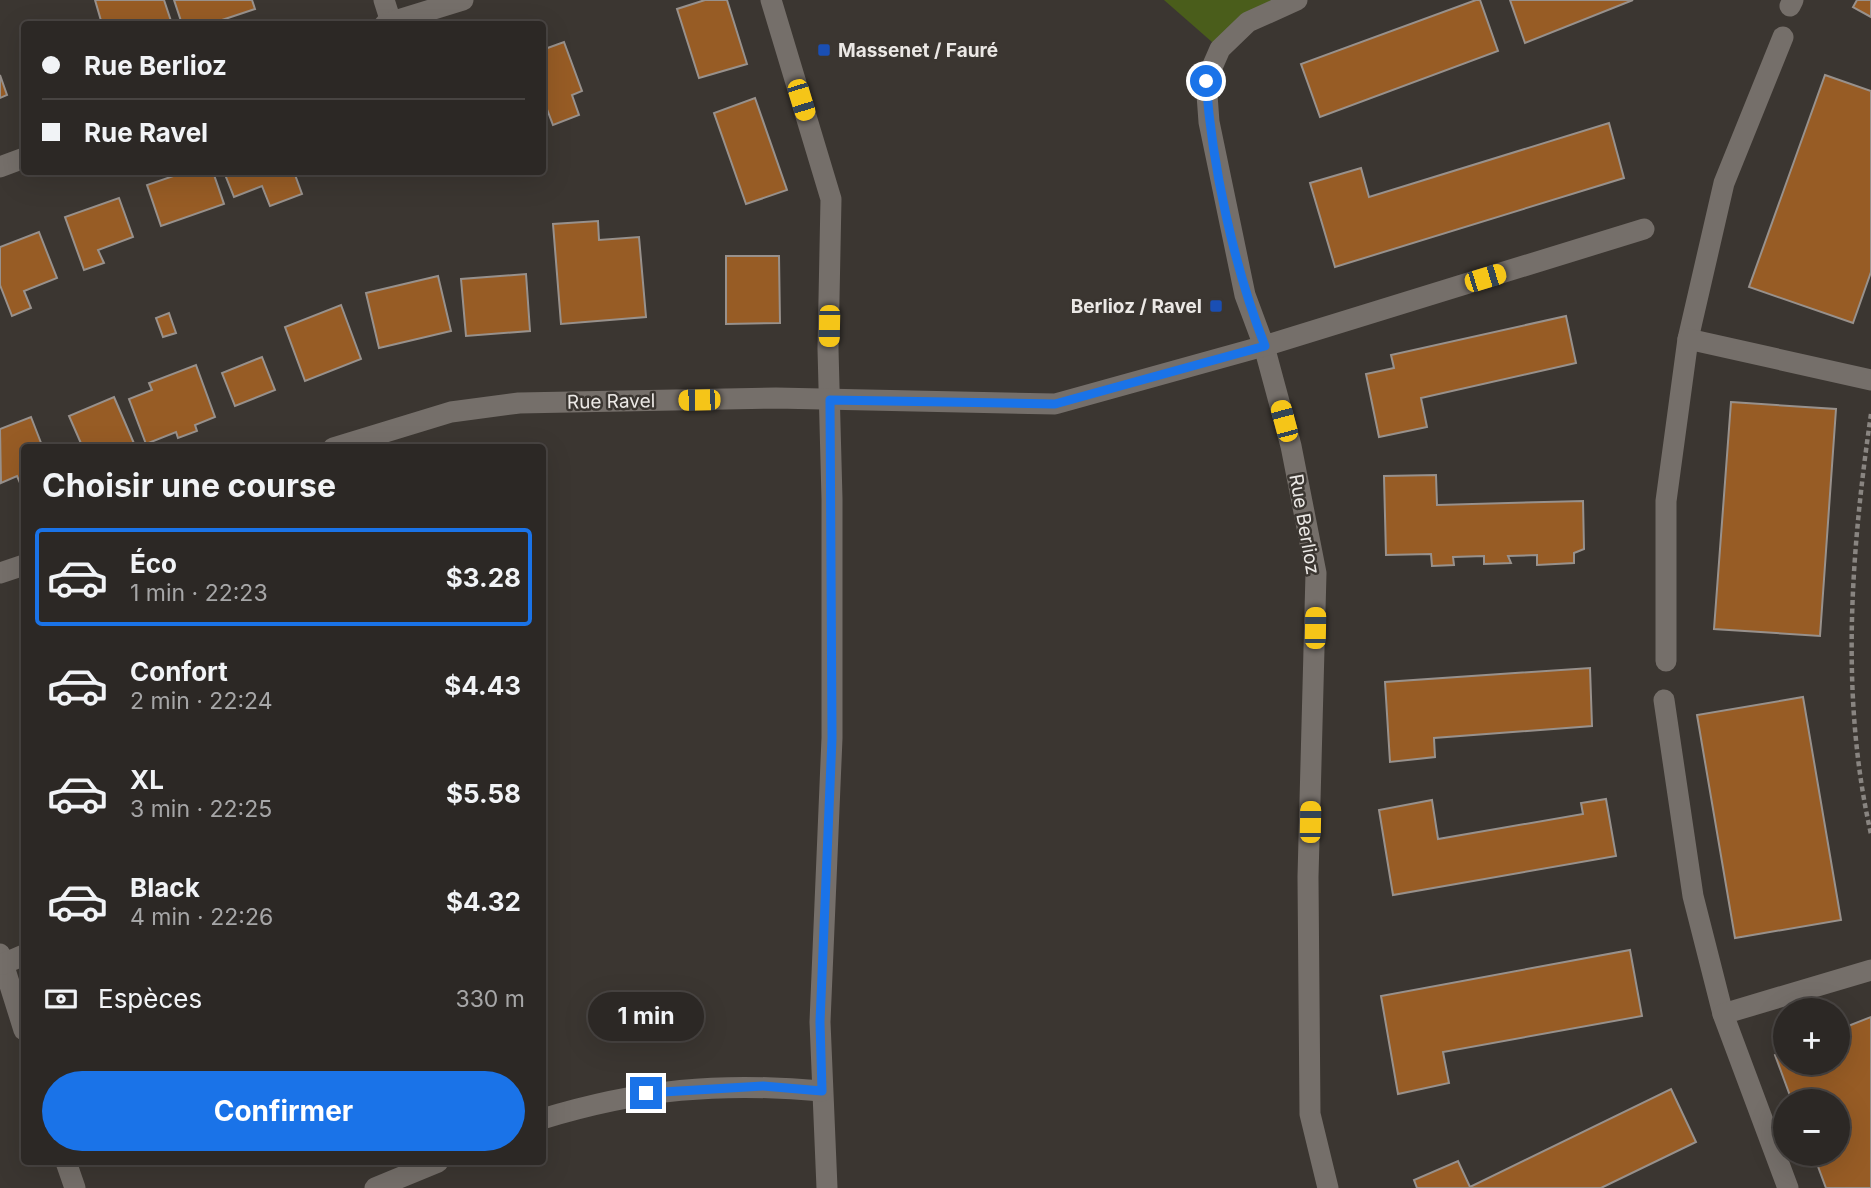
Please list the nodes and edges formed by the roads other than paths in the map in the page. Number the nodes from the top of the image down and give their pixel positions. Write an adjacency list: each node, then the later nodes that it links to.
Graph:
1 (384, 0): 5 (street)
2 (463, 0): 6 (street)
3 (771, 0): 14 (street)
4 (1297, 0): 12 (street, Rue Berlioz)
5 (388, 21)
6 (395, 21)
7 (1783, 37): 11 (street)
8 (21, 159): 9 (street)
9 (0, 167)
10 (1644, 229): 12 (street, Rue Ravel)
11 (1688, 339): 13 (street); 18 (street)
12 (1265, 346): 14 (street, Rue Ravel); 32 (street, Rue Berlioz)
13 (1871, 380)
14 (830, 400): 15 (street, Rue Ravel); 25 (street)
15 (346, 444)
16 (21, 566): 17 (street)
17 (0, 573)
18 (1666, 662)
19 (1664, 700): 23 (street)
20 (21, 956): 21 (street)
21 (2, 959): 24 (street)
22 (1871, 970): 23 (street)
23 (1723, 1014): 33 (street)
24 (21, 1020)
25 (822, 1091): 26 (street); 31 (street)
26 (546, 1118)
27 (67, 1165): 29 (street)
28 (431, 1165): 30 (street)
29 (75, 1188)
30 (374, 1188)
31 (827, 1188)
32 (1328, 1188)
33 (1788, 1188)

